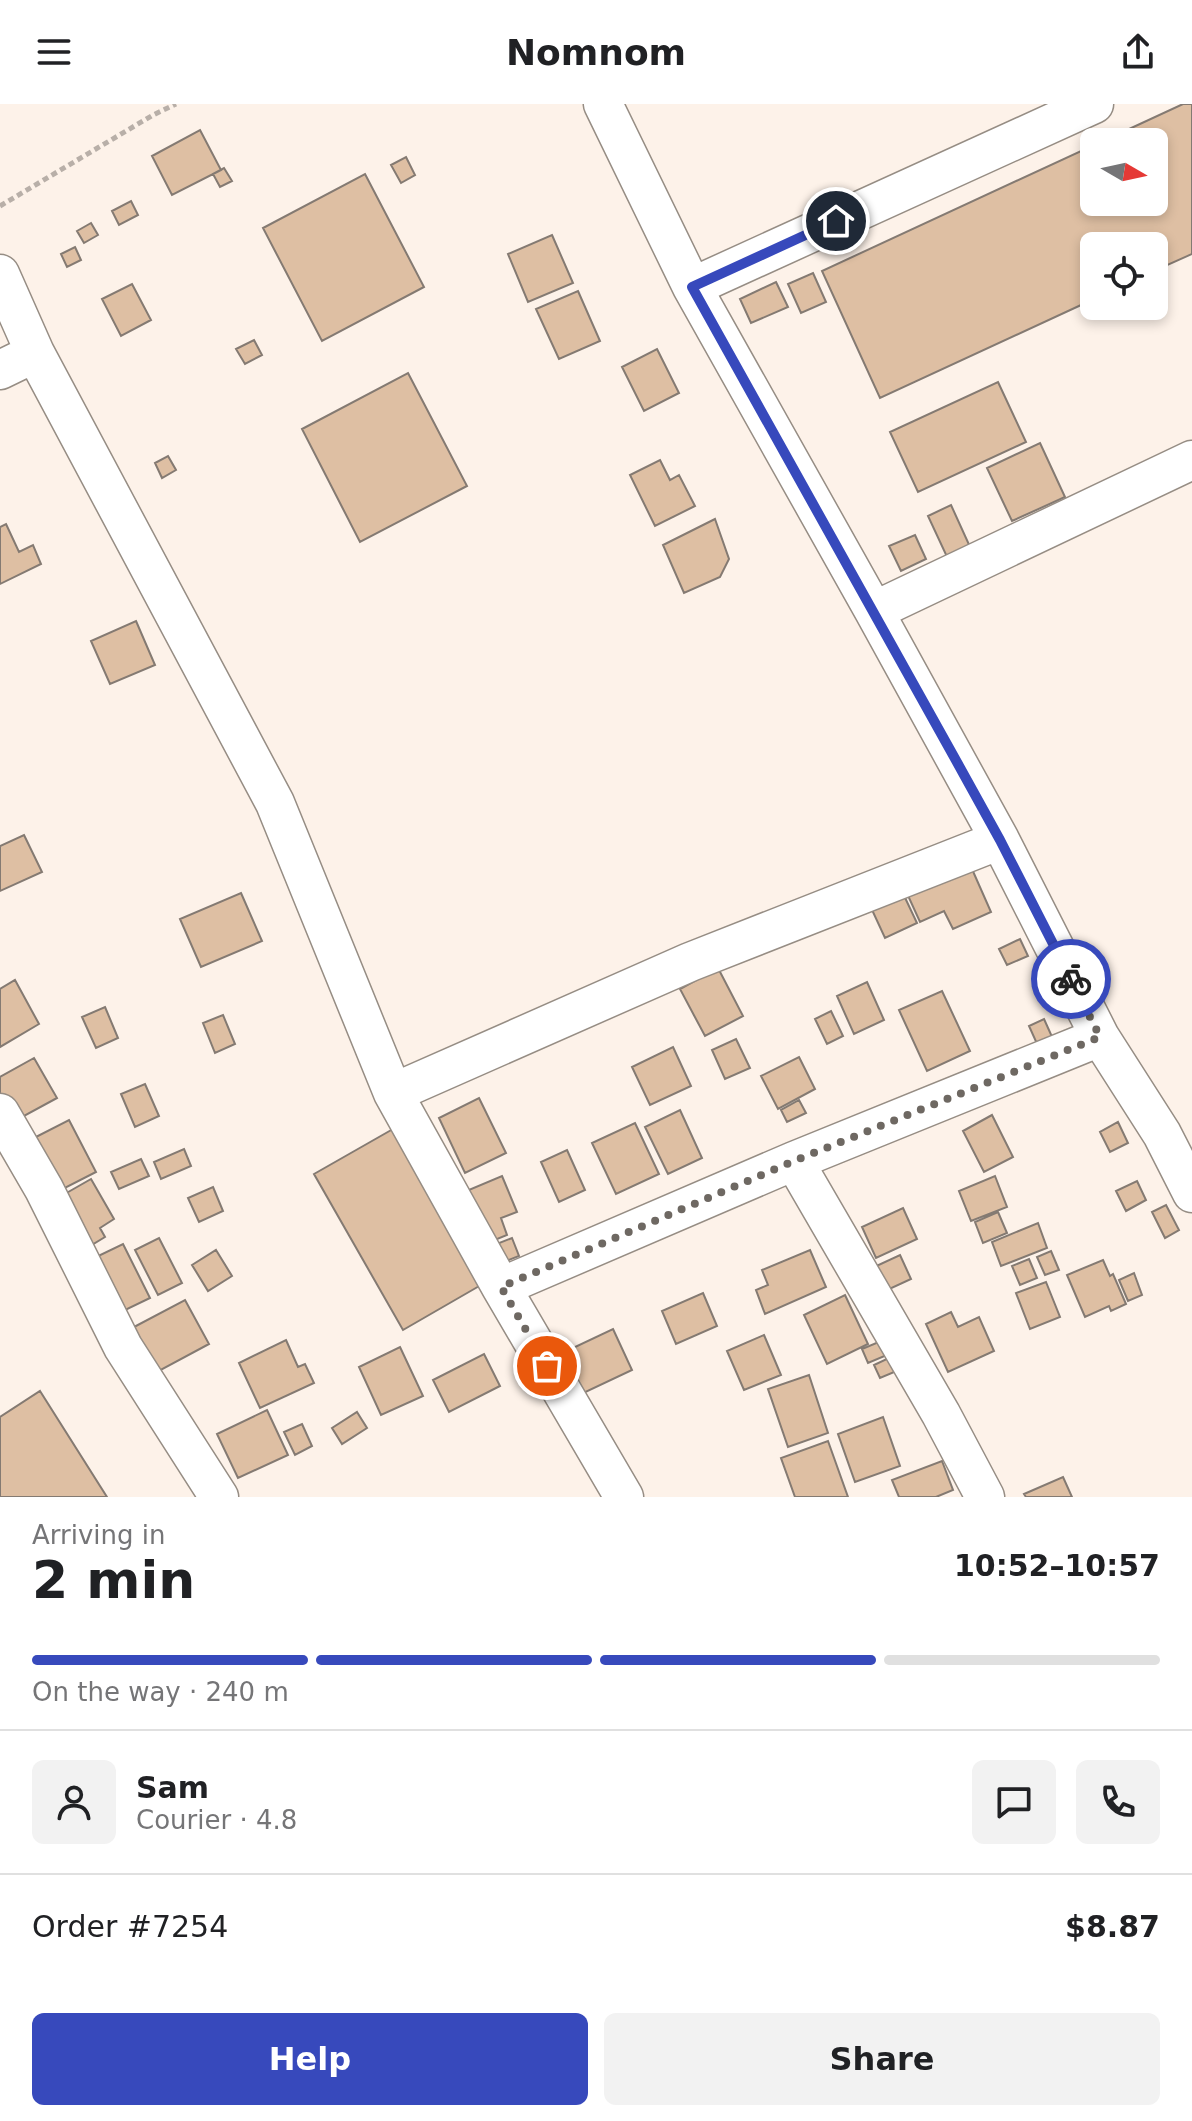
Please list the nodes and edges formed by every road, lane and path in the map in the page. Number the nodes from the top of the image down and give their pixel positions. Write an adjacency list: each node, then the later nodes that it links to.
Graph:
1 (176, 104): 4 (path)
2 (603, 104): 6 (street)
3 (1094, 104): 6 (street)
4 (0, 206)
5 (0, 274): 7 (street)
6 (692, 287): 10 (street)
7 (35, 353): 8 (street); 13 (street)
8 (0, 370)
9 (1192, 460): 10 (street)
10 (874, 611): 11 (street)
11 (1000, 840): 12 (street); 13 (street)
12 (1100, 1037): 15 (street); 16 (street)
13 (393, 1093): 18 (street)
14 (0, 1114): 19 (street)
15 (1177, 1127): 17 (street)
16 (794, 1161): 18 (street); 21 (street)
17 (1192, 1193)
18 (501, 1287): 20 (street)
19 (219, 1497)
20 (624, 1497)
21 (985, 1497)

